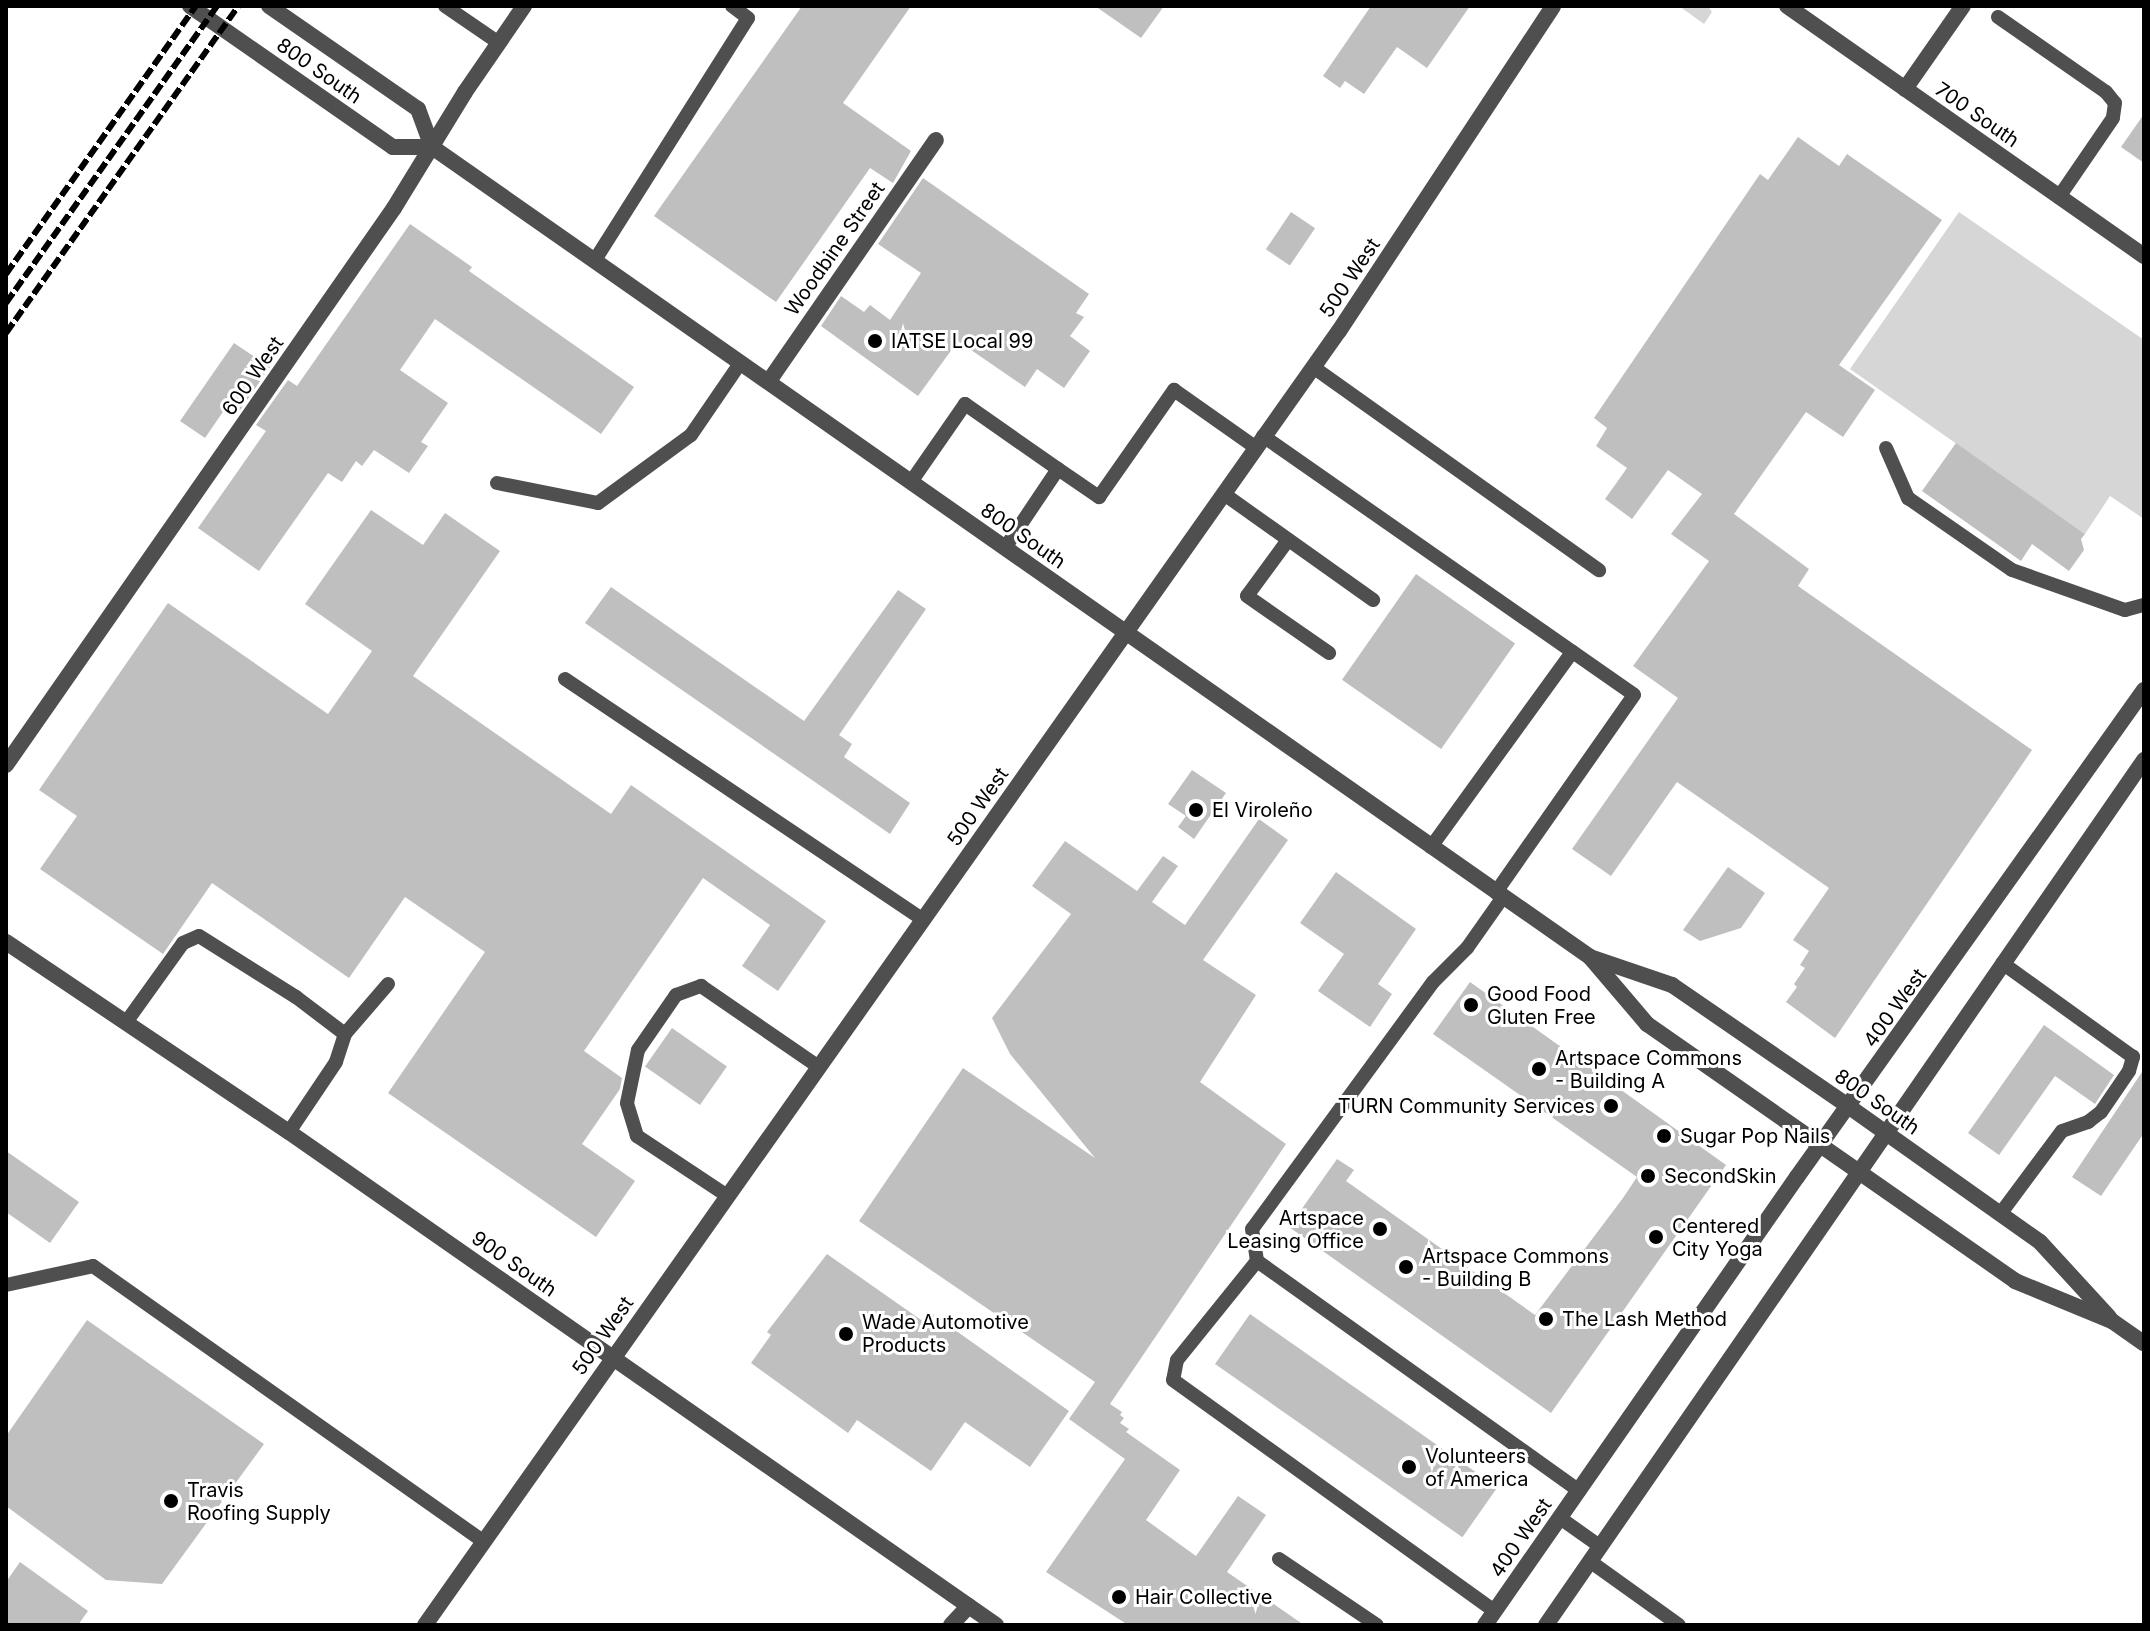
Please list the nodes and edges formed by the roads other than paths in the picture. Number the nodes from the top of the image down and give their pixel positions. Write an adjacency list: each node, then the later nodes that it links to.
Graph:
1 (190, 6): 13 (street, 800 South)
2 (269, 6): 13 (street, 800 South)
3 (445, 6): 10 (lane)
4 (524, 6): 10 (street, 600 West)
5 (732, 6): 16 (lane)
6 (1553, 6): 18 (street, 500 West)
7 (1787, 6): 11 (street, 700 South)
8 (1963, 6): 11 (street)
9 (1998, 17): 14 (lane)
10 (499, 43): 13 (street, 600 West)
11 (1905, 89): 14 (street, 700 South)
12 (936, 140): 19 (street, Woodbine Street)
13 (432, 147): 16 (street, 800 South); 37 (street, 600 West)
14 (2059, 197): 15 (street, 700 South)
15 (2144, 256)
16 (595, 260): 17 (street, 800 South)
17 (741, 362): 19 (street, 800 South); 24 (lane)
18 (1313, 367): 20 (street, 500 West); 28 (lane)
19 (769, 381): 23 (street, 800 South)
20 (1259, 442): 22 (lane); 25 (street, 500 West); 32 (lane)
21 (1886, 448): 30 (lane)
22 (1058, 469): 23 (lane); 27 (lane)
23 (911, 482): 27 (street, 800 South)
24 (497, 483)
25 (1224, 494): 26 (lane); 31 (street, 500 West)
26 (1288, 540): 29 (lane); 33 (lane)
27 (1005, 548): 31 (street, 800 South)
28 (1599, 570)
29 (1373, 600)
30 (2144, 605)
31 (1125, 633): 38 (street, 800 South); 40 (street, 500 West)
32 (1572, 652): 38 (lane); 39 (lane)
33 (1329, 653)
34 (565, 679): 40 (lane)
35 (2144, 690): 48 (street, 400 West)
36 (2144, 760): 43 (street)
37 (6, 765)
38 (1431, 847): 39 (street, 800 South)
39 (1500, 894): 42 (street, 800 South); 55 (lane)
40 (923, 920): 47 (street, 500 West)
41 (6, 942): 45 (street, 900 South)
42 (1590, 957): 48 (street, 800 South); 51 (street, 800 South)
43 (2002, 963): 50 (street); 54 (lane)
44 (388, 984): 46 (lane)
45 (127, 1021): 46 (lane); 49 (street, 900 South)
46 (345, 1034): 49 (lane)
47 (819, 1067): 53 (street, 500 West); 53 (lane)
48 (1848, 1106): 50 (street, 800 South); 51 (street, 400 West)
49 (289, 1132): 59 (street, 900 South)
50 (1887, 1133): 52 (street); 54 (street, 800 South)
51 (1820, 1145): 52 (street, 800 South); 60 (street, 400 West)
52 (1859, 1172): 57 (street, 800 South); 63 (street)
53 (726, 1195): 59 (street, 500 West)
54 (2001, 1213): 57 (street, 800 South)
55 (1257, 1261): 60 (lane); 67 (lane)
56 (6, 1285): 62 (lane)
57 (2112, 1321): 58 (street, 800 South)
58 (2144, 1343)
59 (613, 1357): 62 (street, 500 West); 66 (street, 900 South)
60 (1579, 1491): 61 (street, 400 West)
61 (1560, 1518): 63 (lane); 67 (street, 400 West)
62 (483, 1541): 68 (street, 500 West)
63 (1601, 1547): 65 (street)
64 (1279, 1559): 71 (lane)
65 (1591, 1562): 73 (street); 74 (lane)
66 (969, 1606): 69 (street); 70 (street, 900 South)
67 (1494, 1611): 72 (street, 400 West)
68 (425, 1625)
69 (951, 1625)
70 (996, 1625)
71 (1377, 1625)
72 (1485, 1625)
73 (1546, 1625)
74 (1679, 1625)

